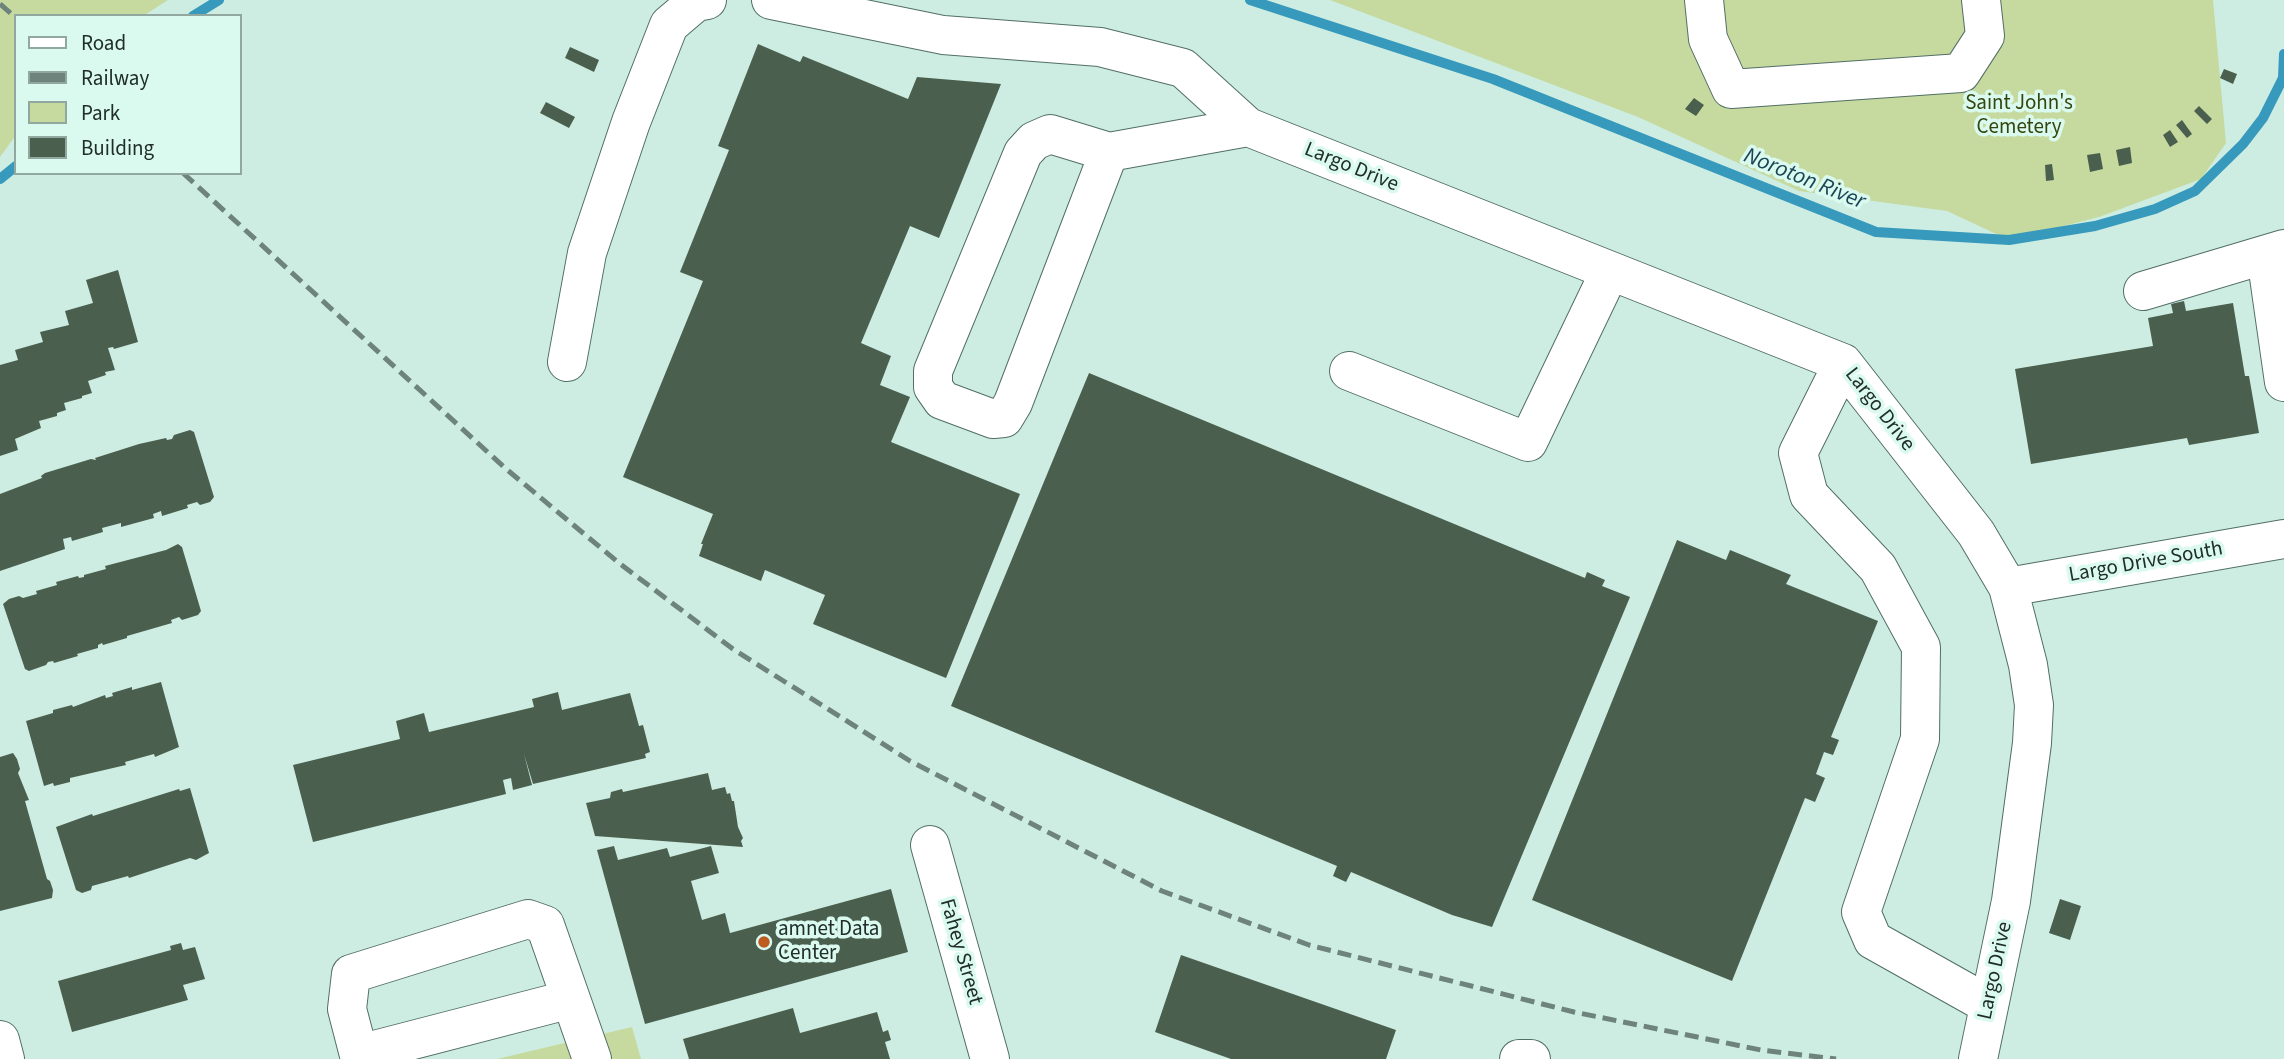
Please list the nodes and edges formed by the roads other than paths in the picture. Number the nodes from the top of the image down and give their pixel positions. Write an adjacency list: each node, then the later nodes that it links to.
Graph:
1 (707, 0): 10 (street)
2 (771, 0): 5 (street)
3 (1704, 0): 4 (street)
4 (1981, 0)
5 (1248, 127): 6 (street); 8 (street, Largo Drive)
6 (1109, 152): 6 (street)
7 (2275, 253): 9 (street); 13 (street)
8 (1610, 271): 11 (street, Largo Drive); 12 (street)
9 (2143, 291)
10 (567, 362)
11 (1843, 363): 15 (street, Largo Drive); 18 (street)
12 (1349, 371)
13 (2284, 382)
14 (2284, 539): 15 (street, Largo Drive South)
15 (2008, 587): 18 (street, Largo Drive)
16 (930, 845): 23 (street, Fahey Street)
17 (571, 999): 20 (street); 20 (street); 22 (street)
18 (1989, 1005): 26 (street, Largo Drive)
19 (0, 1040): 21 (street)
20 (359, 1056)
21 (5, 1059)
22 (592, 1059)
23 (990, 1059)
24 (1519, 1059): 25 (street)
25 (1531, 1059)
26 (1978, 1059)

